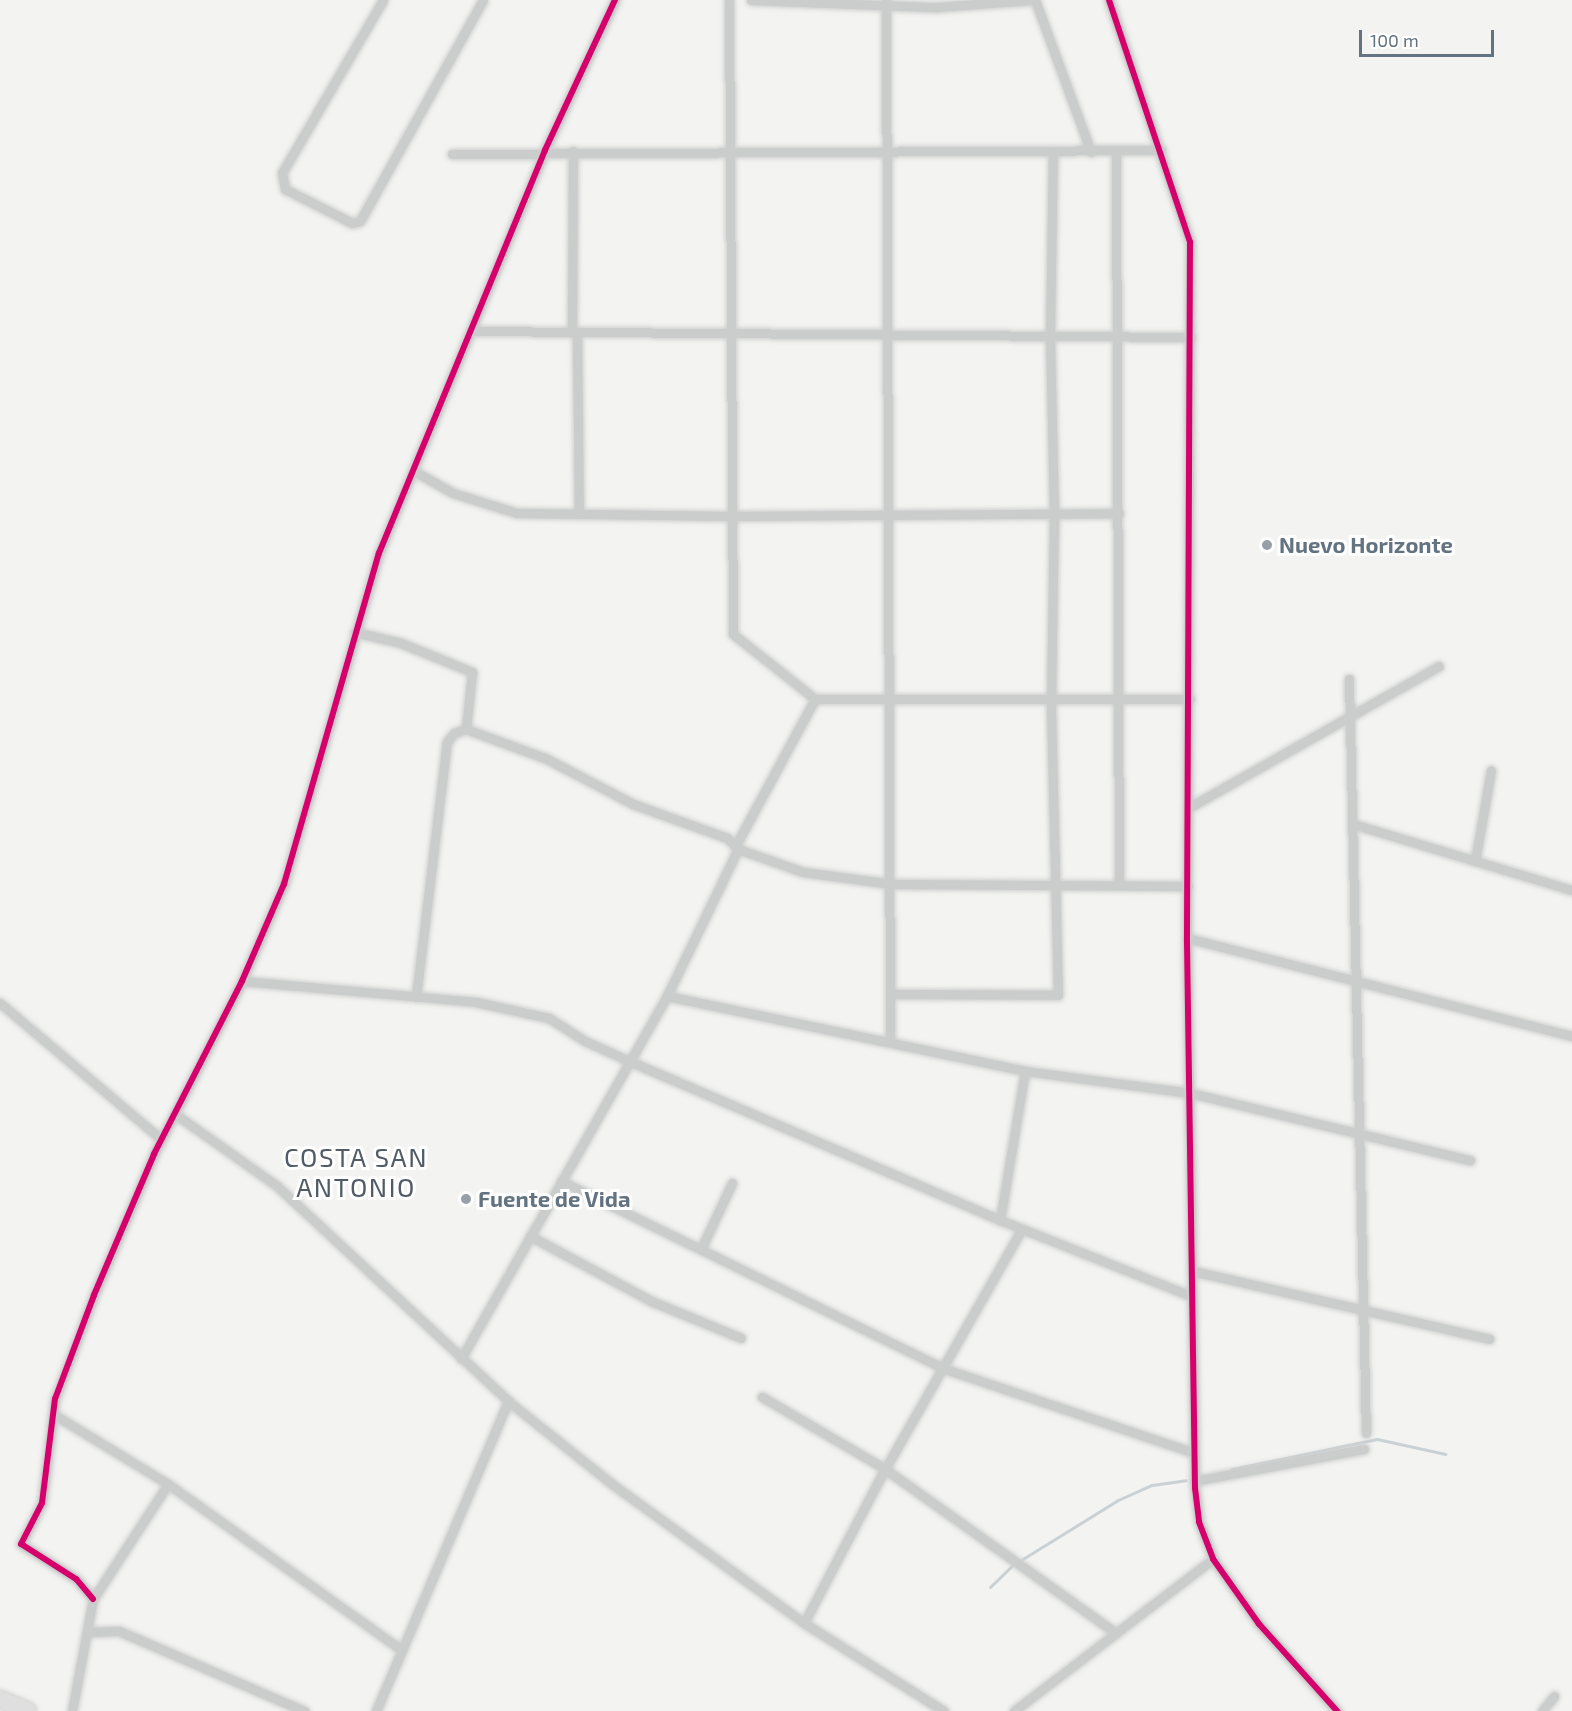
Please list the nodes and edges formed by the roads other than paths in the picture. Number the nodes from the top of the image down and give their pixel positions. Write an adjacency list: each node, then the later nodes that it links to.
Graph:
1 (383, 0): 2 (street)
2 (483, 0)
3 (615, 0): 9 (street)
4 (729, 0): 12 (street)
5 (751, 0): 8 (street)
6 (1033, 0): 8 (street); 14 (street)
7 (1109, 0): 10 (street)
8 (886, 2): 13 (street)
9 (545, 150): 11 (street); 16 (street); 18 (street)
10 (1161, 150): 15 (street); 24 (street)
11 (573, 151): 12 (street); 19 (street)
12 (729, 152): 13 (street); 20 (street)
13 (888, 152): 17 (street); 21 (street)
14 (1091, 152): 15 (street); 17 (street)
15 (1116, 152): 23 (street)
16 (452, 153)
17 (1053, 153): 22 (street)
18 (471, 331): 19 (street); 25 (street)
19 (575, 332): 20 (street); 27 (street)
20 (730, 332): 21 (street); 30 (street)
21 (889, 332): 22 (street); 29 (street)
22 (1050, 334): 23 (street); 28 (street)
23 (1119, 334): 24 (street); 26 (street)
24 (1191, 337): 36 (street)
25 (414, 471): 27 (street); 31 (street)
26 (1119, 513): 28 (street); 38 (street)
27 (579, 514): 30 (street)
28 (1054, 514): 29 (street); 37 (street)
29 (890, 515): 30 (street); 35 (street)
30 (732, 516): 34 (street)
31 (355, 632): 40 (street); 53 (street)
32 (1439, 666): 39 (street)
33 (1349, 679): 39 (street)
34 (815, 699): 35 (street); 44 (street)
35 (891, 699): 37 (street); 46 (street)
36 (1190, 699): 38 (street); 42 (street)
37 (1051, 700): 38 (street); 47 (street)
38 (1119, 700): 48 (street)
39 (1350, 718): 42 (street); 43 (street)
40 (466, 729): 44 (street); 55 (street)
41 (1491, 770): 45 (street)
42 (1188, 808): 49 (street)
43 (1353, 824): 45 (street); 52 (street)
44 (737, 846): 46 (street); 56 (street)
45 (1475, 861): 50 (street)
46 (892, 884): 47 (street); 54 (street)
47 (1054, 885): 48 (street); 54 (street)
48 (1119, 885): 49 (street)
49 (1188, 886): 51 (street)
50 (1572, 890)
51 (1187, 938): 52 (street); 62 (street)
52 (1356, 979): 58 (street); 64 (street)
53 (243, 981): 55 (street); 63 (street)
54 (891, 994): 59 (street)
55 (416, 996): 60 (street)
56 (667, 996): 59 (street); 60 (street)
57 (0, 1003): 65 (street)
58 (1572, 1036)
59 (890, 1042): 61 (street)
60 (629, 1061): 67 (street); 69 (street)
61 (1025, 1071): 62 (street); 69 (street)
62 (1190, 1093): 64 (street); 73 (street)
63 (175, 1114): 65 (street); 78 (street)
64 (1359, 1134): 66 (street); 75 (street)
65 (162, 1139): 82 (street)
66 (1470, 1160)
67 (561, 1181): 71 (street); 72 (street)
68 (732, 1183): 72 (street)
69 (1000, 1220): 70 (street)
70 (1022, 1229): 74 (street); 79 (street)
71 (530, 1236): 76 (street); 78 (street)
72 (701, 1249): 79 (street)
73 (1193, 1271): 74 (street); 75 (street)
74 (1191, 1296): 85 (street)
75 (1363, 1310): 77 (street); 83 (street)
76 (741, 1338)
77 (1489, 1339)
78 (461, 1358): 81 (street)
79 (942, 1368): 85 (street); 86 (street)
80 (762, 1397): 86 (street)
81 (508, 1401): 91 (street); 94 (street)
82 (53, 1414): 88 (street); 90 (street)
83 (1366, 1433)
84 (1365, 1449): 87 (street)
85 (1194, 1453): 87 (street)
86 (885, 1469): 91 (street); 93 (street)
87 (1194, 1481): 89 (street)
88 (168, 1484): 90 (street); 94 (street)
89 (1213, 1559): 93 (street); 103 (street)
90 (93, 1599): 92 (street)
91 (804, 1623): 101 (street)
92 (88, 1632): 98 (street); 99 (street)
93 (1114, 1632): 102 (street)
94 (402, 1650): 100 (street)
95 (1554, 1696): 104 (street)
96 (0, 1699): 97 (highway)
97 (28, 1711)
98 (72, 1711)
99 (304, 1711)
100 (376, 1711)
101 (944, 1711)
102 (1014, 1711)
103 (1337, 1711)
104 (1542, 1711)

